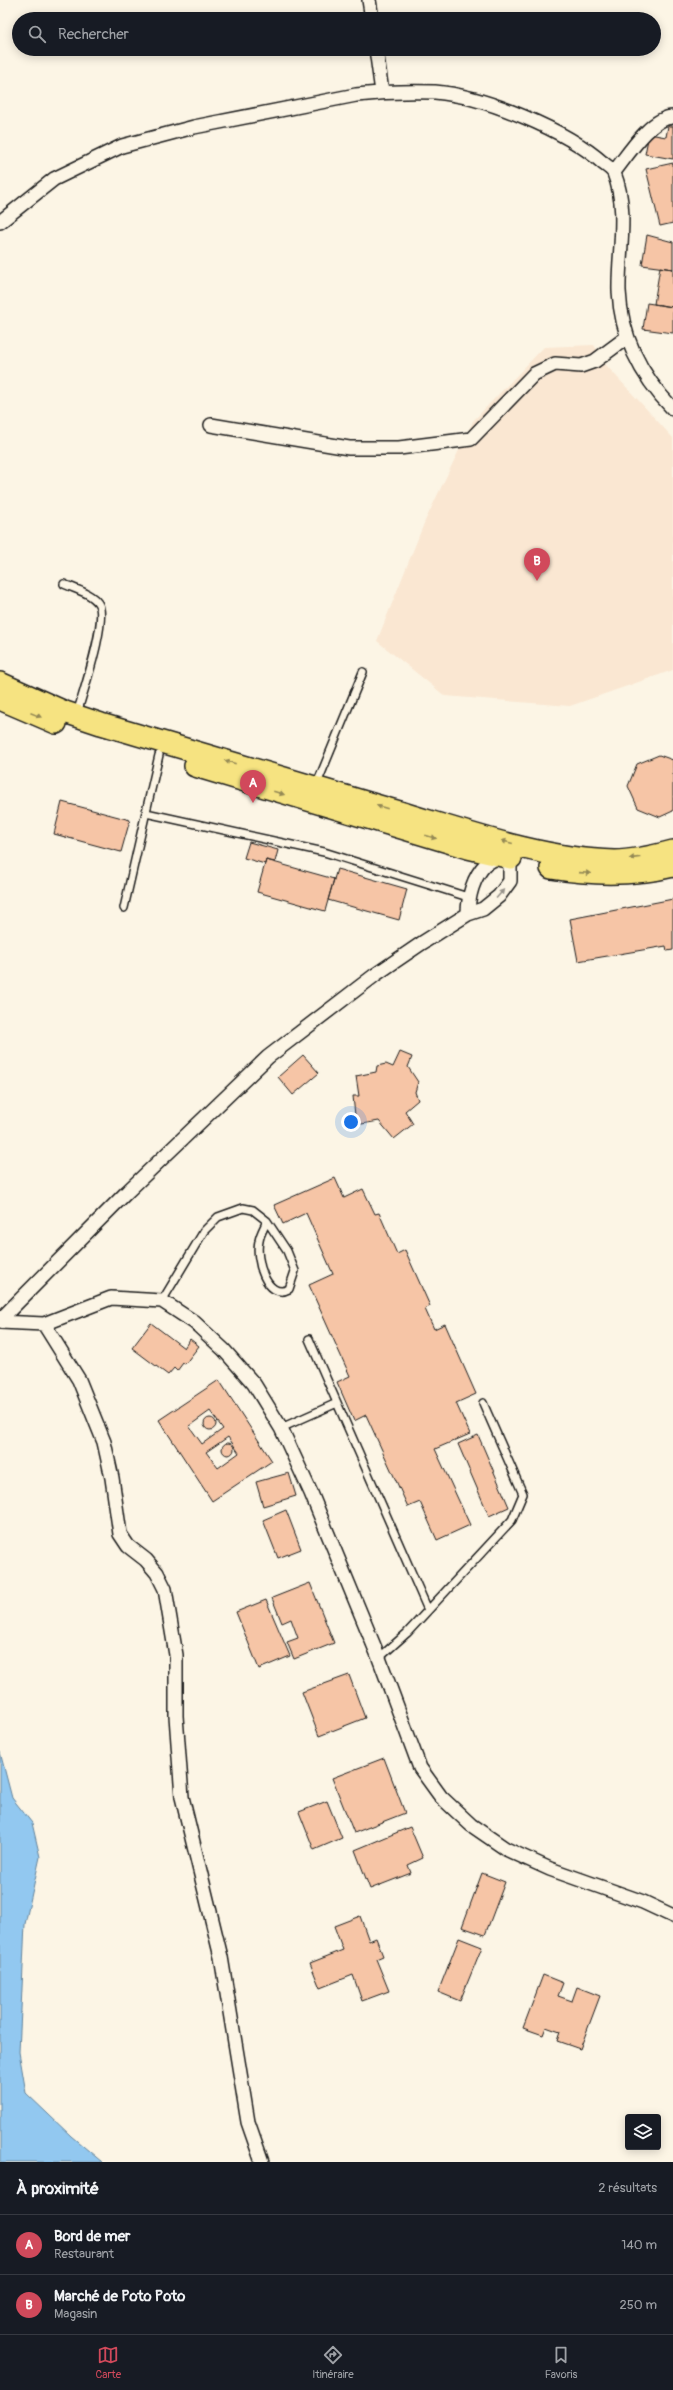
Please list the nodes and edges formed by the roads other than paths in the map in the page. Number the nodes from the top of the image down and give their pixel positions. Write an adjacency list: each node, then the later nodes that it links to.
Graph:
1 (369, 0): 2 (street)
2 (371, 12)
3 (377, 56): 4 (street)
4 (382, 92): 6 (street); 7 (street)
5 (673, 117): 6 (street)
6 (614, 172): 8 (street)
7 (0, 222)
8 (626, 338): 9 (street); 10 (street)
9 (673, 409)
10 (211, 425)
11 (64, 584): 15 (lane)
12 (363, 672): 17 (lane)
13 (0, 683): 15 (main road)
14 (0, 699): 16 (main road, one-way to 16)
15 (76, 716): 17 (main road, one-way to 15)
16 (159, 755): 18 (lane); 20 (main road, one-way to 20)
17 (315, 788): 19 (main road, one-way to 17)
18 (146, 813): 22 (lane); 23 (lane)
19 (673, 851)
20 (502, 855): 21 (main road, one-way to 21); 22 (street); 24 (street, one-way to 20)
21 (673, 866)
22 (468, 897): 24 (street)
23 (124, 908)
24 (468, 914): 27 (street)
25 (267, 1221): 25 (lane); 26 (lane)
26 (162, 1301): 28 (street); 32 (street)
27 (0, 1321): 28 (street)
28 (44, 1324): 36 (street)
29 (309, 1339): 30 (lane)
30 (337, 1403): 32 (lane); 33 (lane)
31 (483, 1403): 33 (lane)
32 (281, 1428): 34 (street)
33 (428, 1610): 34 (lane)
34 (379, 1658): 35 (street)
35 (673, 1916)
36 (262, 2162)

